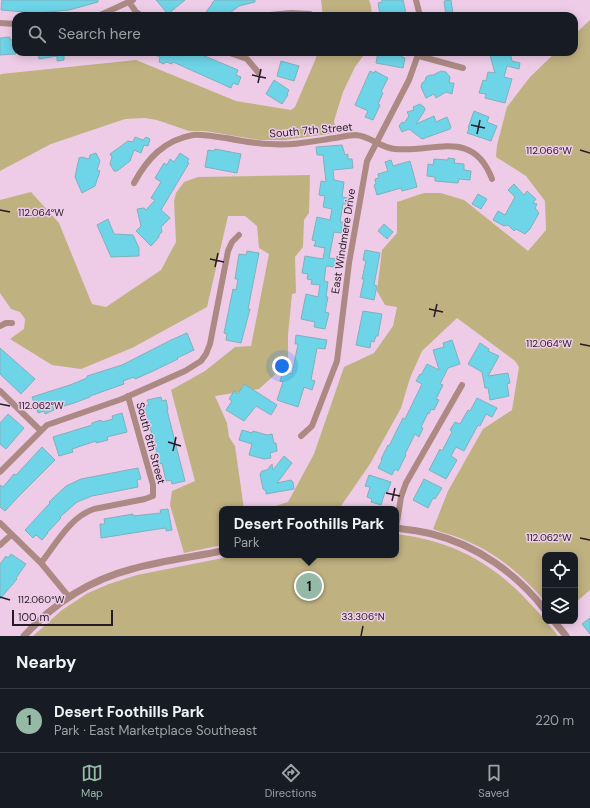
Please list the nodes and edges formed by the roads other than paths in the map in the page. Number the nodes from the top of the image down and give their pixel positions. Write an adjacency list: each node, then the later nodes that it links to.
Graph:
1 (416, 0): 5 (street)
2 (131, 1): 3 (street); 4 (street)
3 (107, 12)
4 (136, 12)
5 (419, 12)
6 (0, 22): 7 (street)
7 (12, 24)
8 (238, 56): 12 (street)
9 (418, 56): 13 (street, East Windmere Drive)
10 (425, 56): 11 (street)
11 (463, 68)
12 (258, 72)
13 (377, 142): 14 (street, South 7th Street); 15 (street, South 7th Street); 23 (street, East Windmere Drive)
14 (492, 179)
15 (134, 183)
16 (239, 235): 21 (street)
17 (12, 323): 18 (street)
18 (0, 326)
19 (462, 385): 25 (street)
20 (0, 391): 22 (street)
21 (128, 396): 22 (street); 31 (street, South 8th Street)
22 (41, 431): 24 (street)
23 (301, 436)
24 (0, 472)
25 (399, 509)
26 (0, 523): 28 (street)
27 (399, 528): 33 (street)
28 (11, 534): 29 (street); 31 (street)
29 (0, 545)
30 (219, 552): 32 (street)
31 (41, 563): 32 (street)
32 (69, 596): 35 (street)
33 (542, 606)
34 (556, 624): 36 (street)
35 (24, 636)
36 (566, 636)

